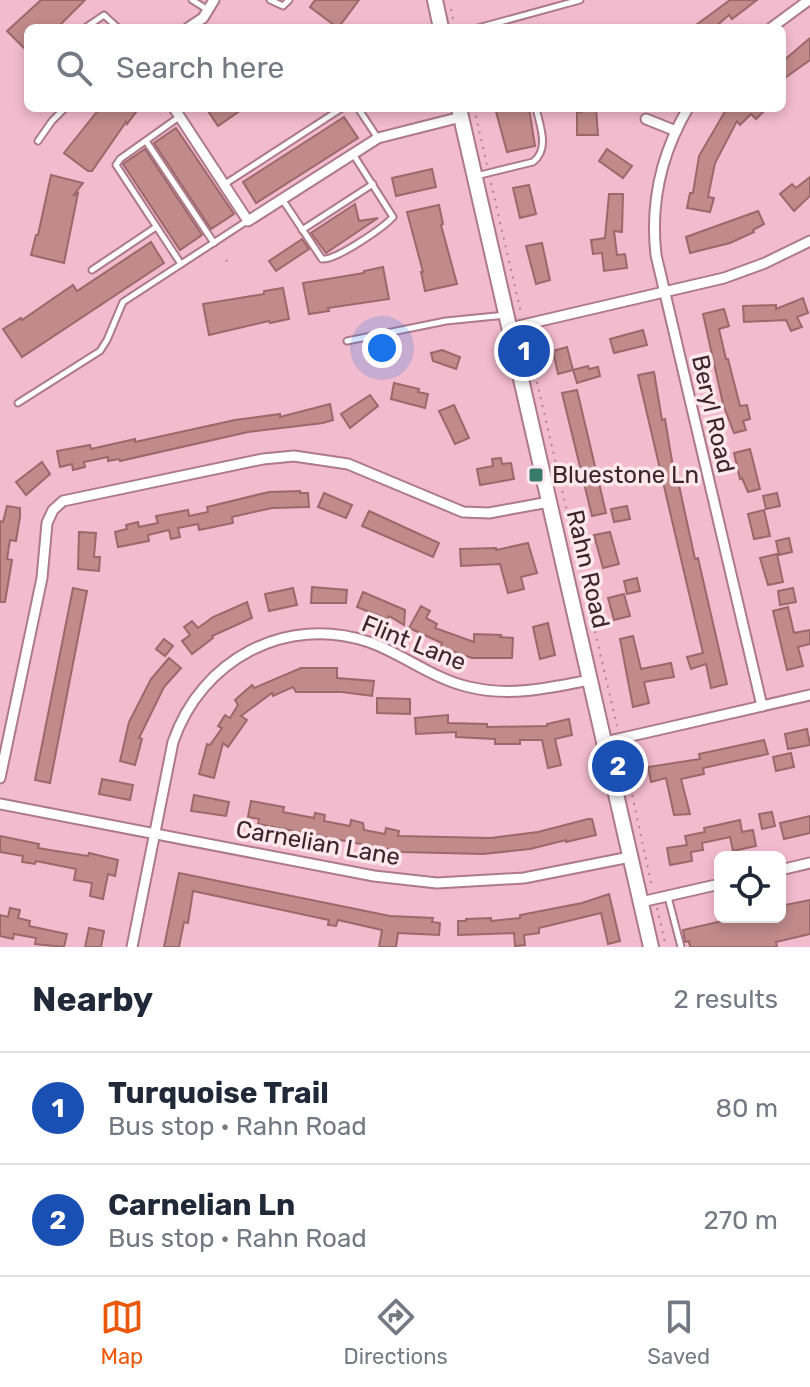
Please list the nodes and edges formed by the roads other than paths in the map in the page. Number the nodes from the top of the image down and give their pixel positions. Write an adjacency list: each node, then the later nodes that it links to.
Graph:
1 (192, 0): 8 (lane)
2 (214, 0): 8 (street)
3 (270, 0): 4 (lane)
4 (289, 0)
5 (435, 0): 12 (street)
6 (580, 0): 13 (lane)
7 (809, 0): 14 (street)
8 (208, 10): 11 (street)
9 (91, 24): 10 (lane)
10 (114, 24)
11 (195, 24)
12 (440, 24)
13 (493, 24)
14 (776, 24)
15 (61, 112): 26 (lane)
16 (177, 112): 27 (lane); 30 (street)
17 (336, 112): 30 (lane)
18 (361, 112): 25 (lane)
19 (462, 112): 25 (street)
20 (465, 112): 29 (street, Rahn Road)
21 (537, 112): 29 (lane)
22 (686, 112): 24 (street, Beryl Road)
23 (646, 119): 24 (street)
24 (676, 131): 40 (street, Beryl Road)
25 (378, 138): 28 (street)
26 (38, 141)
27 (146, 141): 34 (lane); 37 (lane)
28 (353, 153): 31 (lane); 32 (street)
29 (482, 174): 41 (street, Rahn Road)
30 (224, 184): 33 (street)
31 (373, 184): 35 (lane); 35 (lane)
32 (282, 199): 33 (street); 35 (lane)
33 (248, 221): 37 (lane)
34 (156, 227): 38 (lane); 39 (lane)
35 (302, 230)
36 (810, 241): 40 (street)
37 (214, 243): 38 (lane)
38 (181, 264): 43 (lane)
39 (92, 270)
40 (664, 292): 41 (street); 47 (street, Beryl Road)
41 (513, 322): 42 (lane); 44 (street, Rahn Road)
42 (347, 341)
43 (18, 403)
44 (549, 502): 45 (street, Rahn Road); 49 (street)
45 (590, 680): 48 (street, Rahn Road); 51 (street, Flint Lane)
46 (810, 695): 47 (street)
47 (762, 706): 48 (street)
48 (613, 741): 52 (street, Rahn Road)
49 (0, 778)
50 (0, 804): 51 (street, Carnelian Lane)
51 (154, 834): 52 (street, Carnelian Lane); 58 (street, Flint Lane)
52 (630, 857): 57 (street, Rahn Road)
53 (810, 863): 54 (street)
54 (786, 869)
55 (714, 885): 56 (street)
56 (667, 896): 57 (street); 60 (lane)
57 (648, 900): 59 (street, Rahn Road)
58 (132, 947)
59 (651, 947)
60 (681, 947)

